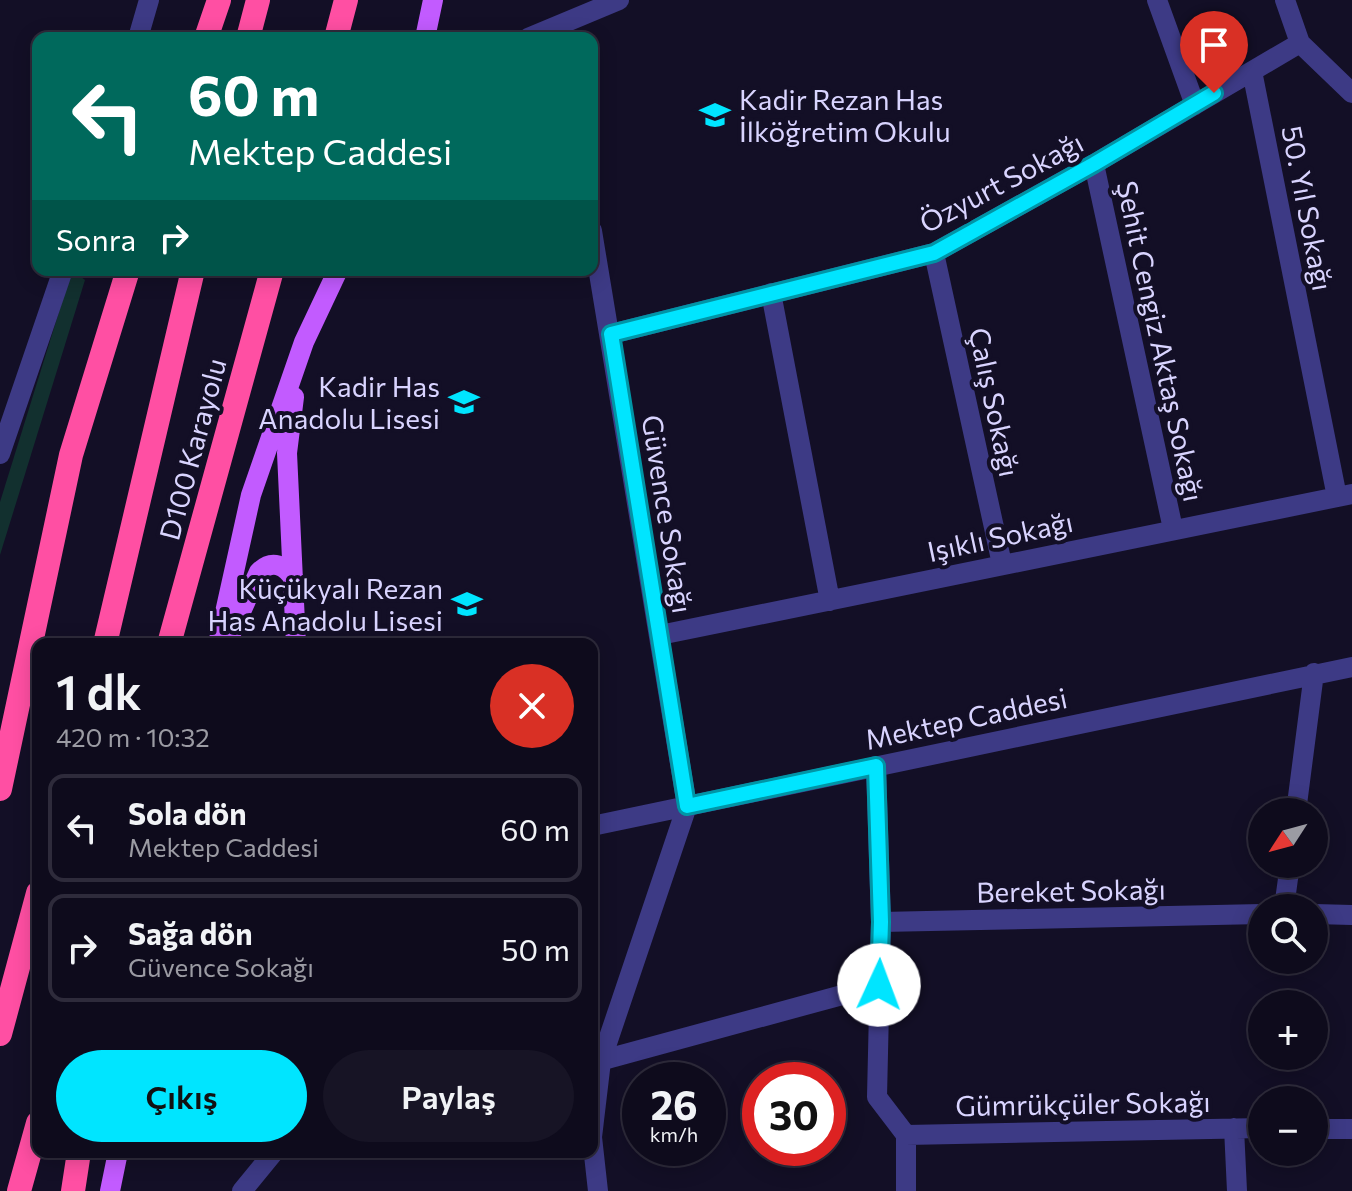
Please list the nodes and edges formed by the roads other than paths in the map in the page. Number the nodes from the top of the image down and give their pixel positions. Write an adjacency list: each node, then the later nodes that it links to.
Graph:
1 (149, 0): 9 (street)
2 (219, 0): 10 (highway)
3 (258, 0): 11 (highway)
4 (346, 0): 12 (highway)
5 (433, 0): 13 (main road)
6 (619, 0): 14 (street)
7 (1157, 0): 18 (street)
8 (1285, 0): 15 (street)
9 (140, 32)
10 (208, 32)
11 (250, 32)
12 (338, 32)
13 (426, 32)
14 (558, 32)
15 (1300, 43): 16 (street, Özyurt Sokağı); 17 (street)
16 (1252, 71): 18 (street, Özyurt Sokağı); 31 (street, 50. Yıl Sokağı)
17 (1352, 93)
18 (1195, 105): 19 (street, Özyurt Sokağı)
19 (1094, 164): 20 (street, Özyurt Sokağı); 32 (street, Şehit Cengiz Aktaş Sokağı)
20 (934, 253): 27 (street, Özyurt Sokağı); 33 (street, Çalış Sokağı)
21 (598, 264): 28 (street, Güvence Sokağı)
22 (61, 276): 30 (street)
23 (126, 276): 37 (highway)
24 (192, 276): 39 (highway, D100 Karayolu)
25 (270, 276): 40 (highway, D100 Karayolu)
26 (335, 276): 29 (main road)
27 (771, 293): 28 (street, Özyurt Sokağı); 35 (street)
28 (611, 334): 36 (street, Güvence Sokağı)
29 (298, 360): 34 (main road); 41 (main road)
30 (0, 454)
31 (1344, 496): 32 (street, Işıklı Sokağı)
32 (1173, 529): 33 (street, Işıklı Sokağı)
33 (1002, 564): 35 (street, Işıklı Sokağı)
34 (294, 579): 42 (main road); 43 (main road)
35 (830, 601): 36 (street, Işıklı Sokağı)
36 (660, 635): 49 (street, Güvence Sokağı)
37 (32, 638)
38 (32, 638): 47 (highway)
39 (106, 638)
40 (171, 638)
41 (219, 638)
42 (229, 638)
43 (296, 638)
44 (1352, 667): 45 (street, Mektep Caddesi)
45 (1314, 673): 46 (street, Mektep Caddesi); 48 (street)
46 (876, 766): 49 (street, Mektep Caddesi); 55 (street)
47 (0, 789)
48 (1298, 798)
49 (687, 806): 50 (street, Mektep Caddesi); 58 (street)
50 (598, 825)
51 (1248, 914): 55 (street, Bereket Sokağı)
52 (1328, 914): 54 (street)
53 (32, 915): 57 (highway)
54 (1352, 915)
55 (881, 922): 56 (street)
56 (879, 985): 59 (street); 64 (street)
57 (0, 1034)
58 (598, 1059)
59 (598, 1062)
60 (1234, 1128): 61 (street, Gümrükçüler Sokağı); 64 (street, Gümrükçüler Sokağı); 76 (street)
61 (1248, 1128)
62 (1328, 1129): 63 (street)
63 (1352, 1129)
64 (906, 1135): 75 (street)
65 (32, 1144): 70 (highway)
66 (78, 1158): 71 (highway)
67 (117, 1158): 72 (main road)
68 (269, 1158): 73 (street)
69 (594, 1158): 74 (street)
70 (19, 1191)
71 (73, 1191)
72 (110, 1191)
73 (242, 1191)
74 (598, 1191)
75 (906, 1191)
76 (1237, 1191)

